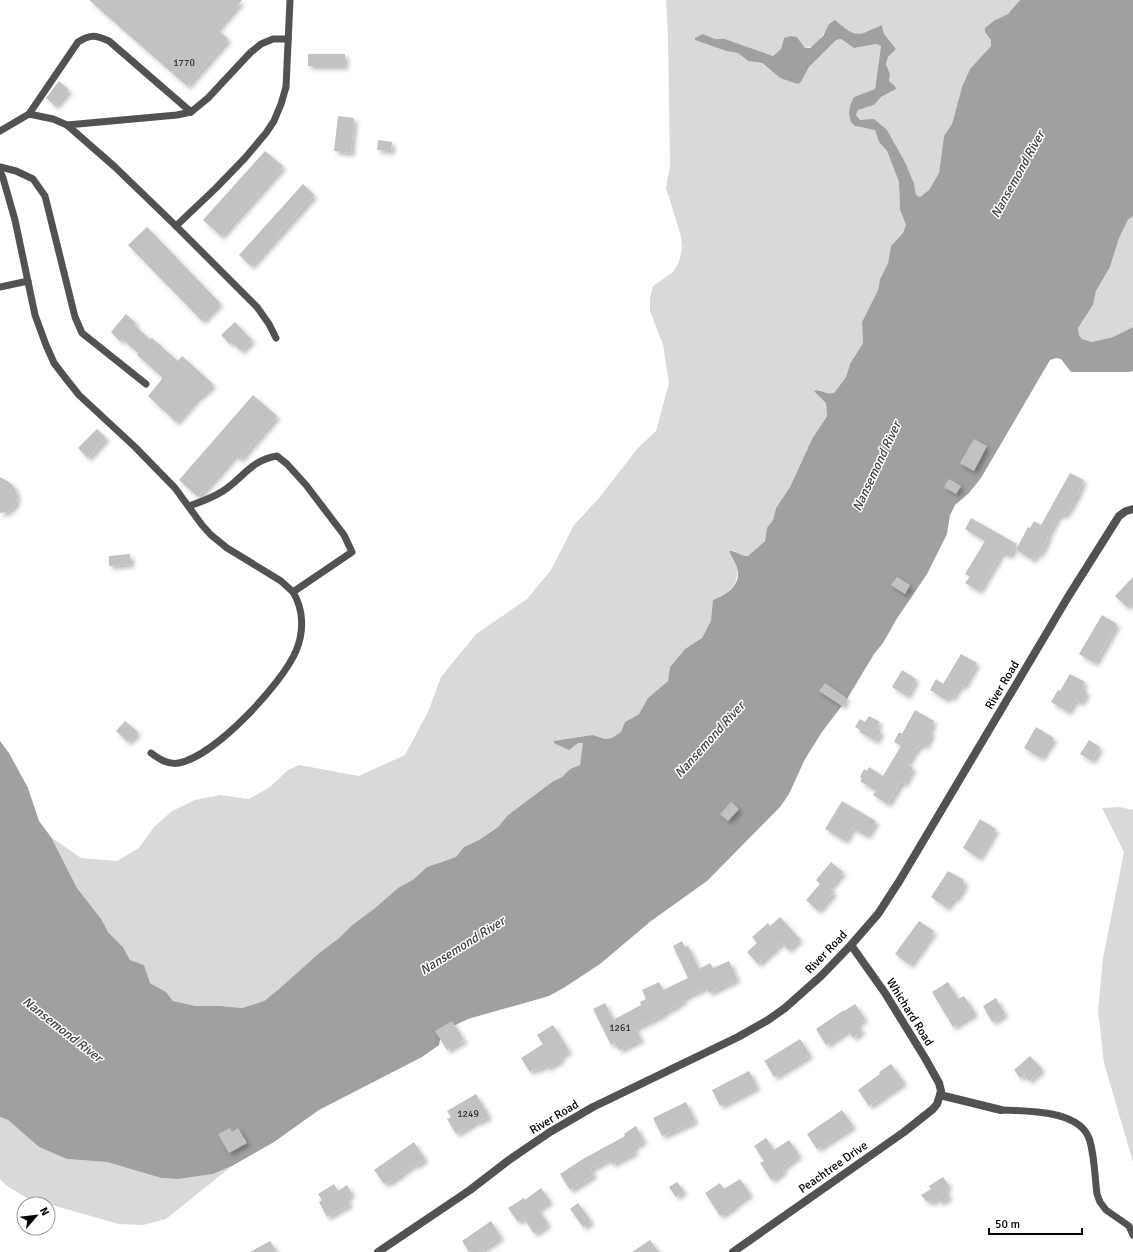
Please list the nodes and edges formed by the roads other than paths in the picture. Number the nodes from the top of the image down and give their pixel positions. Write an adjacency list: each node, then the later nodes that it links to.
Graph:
1 (290, 0): 2 (lane)
2 (288, 39): 3 (lane); 9 (lane)
3 (191, 112): 4 (lane); 5 (lane)
4 (30, 114): 5 (lane); 6 (lane)
5 (67, 126): 9 (lane)
6 (0, 131)
7 (0, 167): 13 (lane)
8 (0, 171): 10 (lane)
9 (176, 226): 12 (lane)
10 (28, 281): 11 (lane); 14 (lane)
11 (0, 287)
12 (276, 338)
13 (146, 384)
14 (189, 506): 16 (lane); 16 (lane)
15 (1133, 508): 18 (street, River Road)
16 (293, 592): 17 (lane)
17 (151, 753)
18 (851, 945): 19 (street, Whichard Road); 22 (street, River Road)
19 (940, 1096): 20 (street); 23 (street, Peachtree Drive)
20 (1001, 1110): 21 (lane)
21 (1133, 1235)
22 (378, 1252)
23 (732, 1252)

